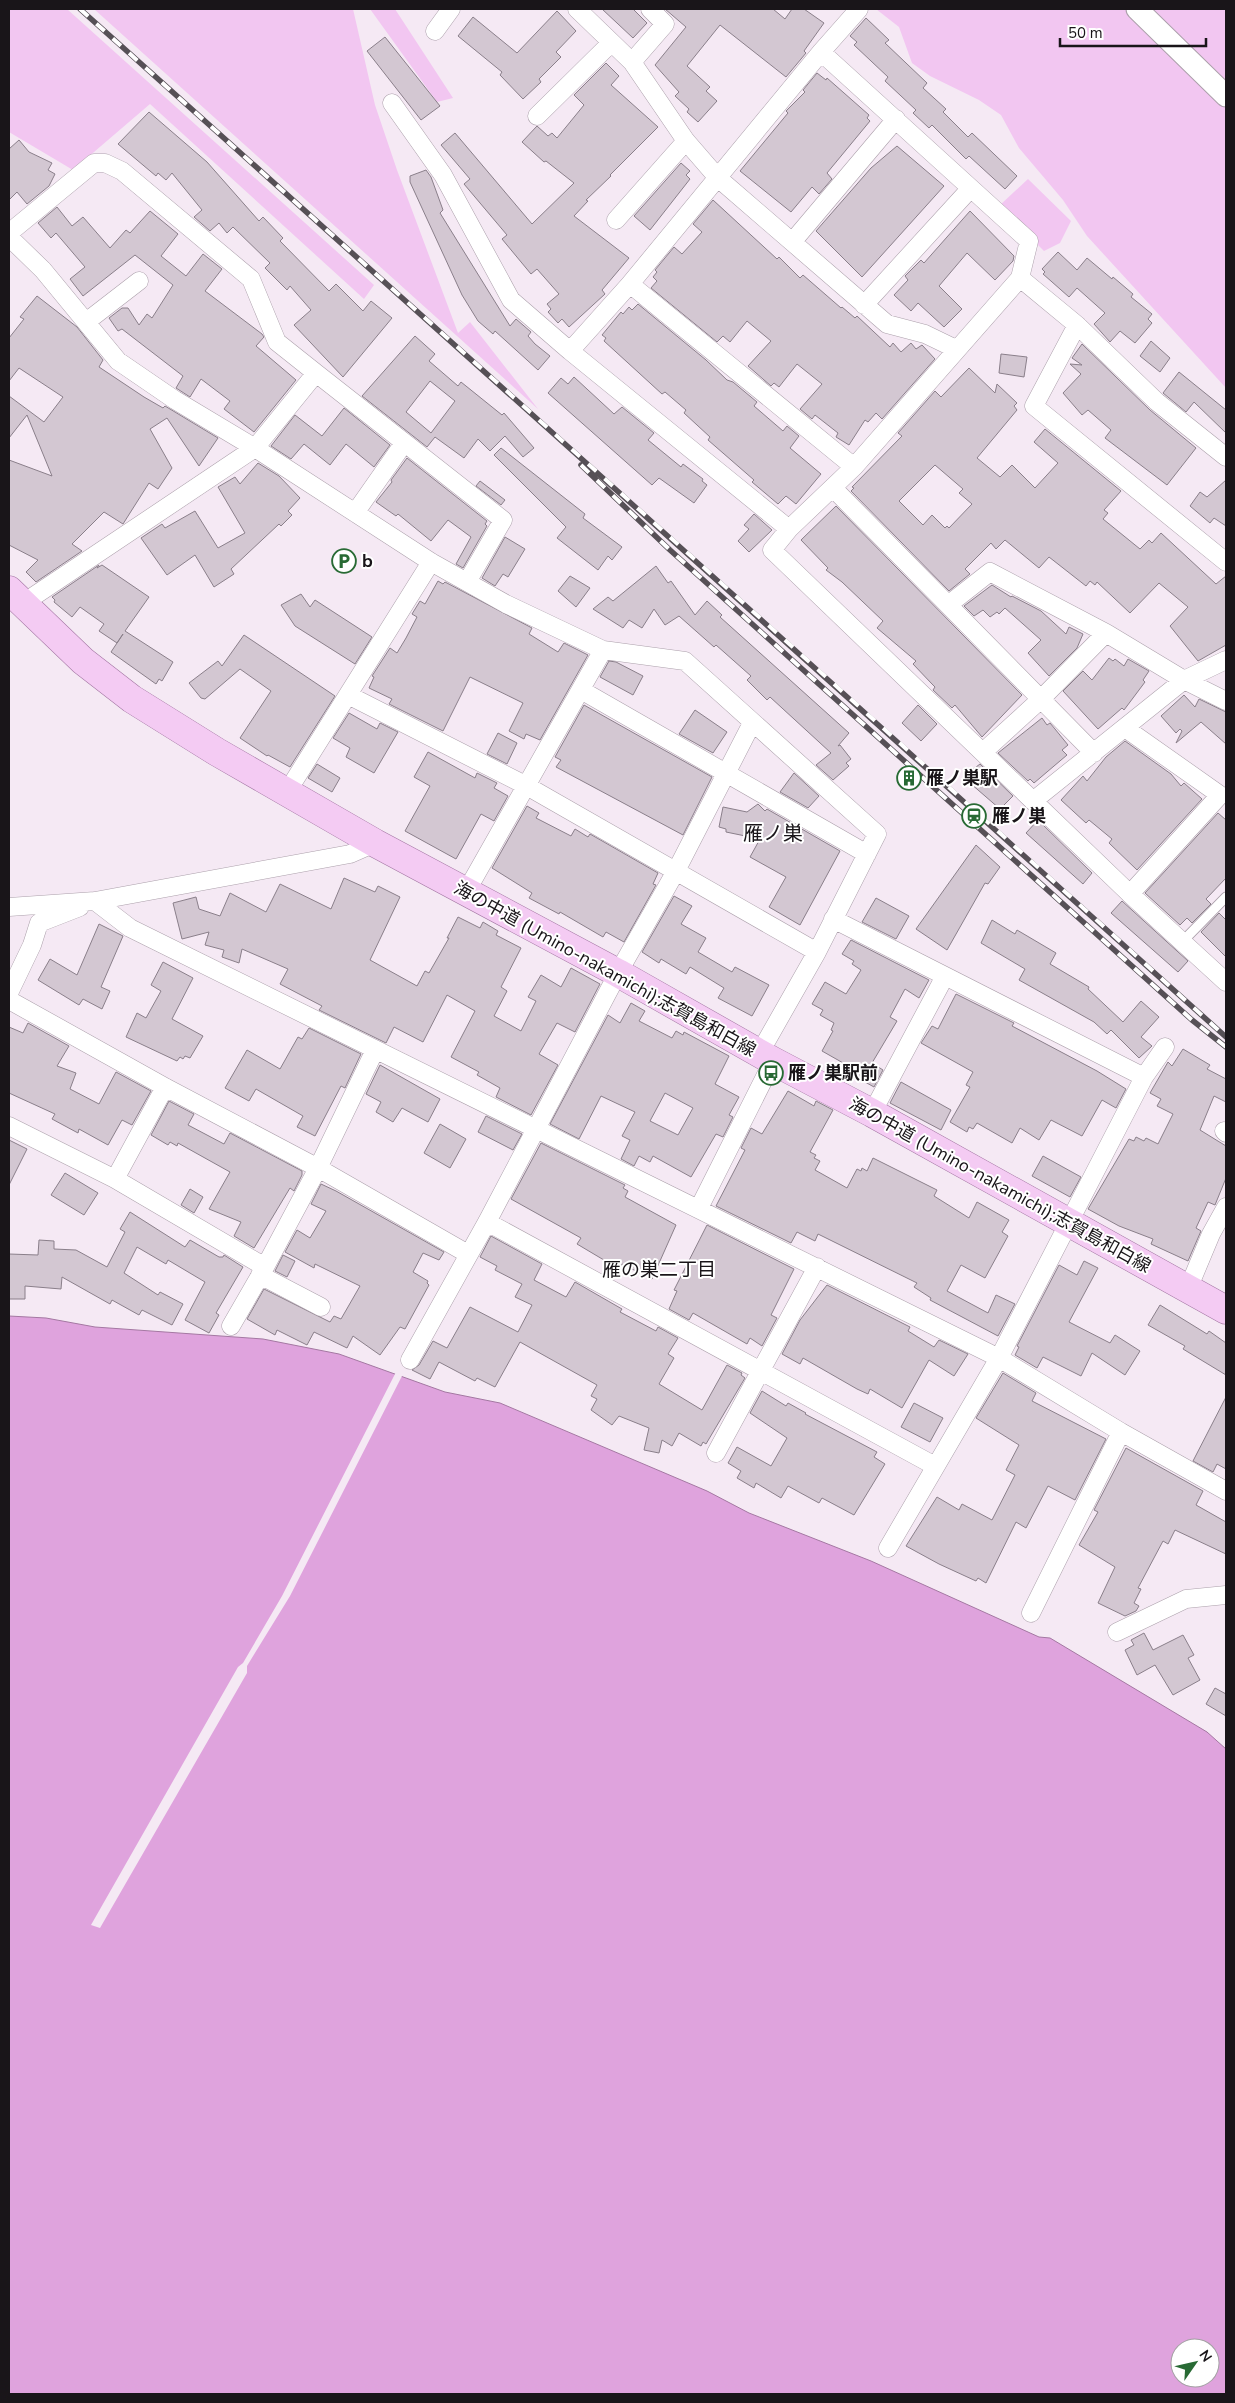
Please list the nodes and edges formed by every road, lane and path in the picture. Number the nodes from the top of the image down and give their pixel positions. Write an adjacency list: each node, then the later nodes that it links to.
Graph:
1 (451, 9): 6 (street)
2 (577, 9): 7 (street)
3 (650, 9): 9 (street)
4 (859, 9): 8 (street)
5 (1137, 9): 10 (street)
6 (435, 31)
7 (611, 43): 9 (street); 12 (street)
8 (821, 52): 13 (street); 15 (street)
9 (632, 62): 14 (street)
10 (1226, 96)
11 (392, 103): 28 (street)
12 (537, 116)
13 (896, 119): 16 (street); 20 (street)
14 (686, 141): 15 (street); 17 (street)
15 (718, 178): 20 (street); 23 (street)
16 (970, 189): 21 (street); 24 (street)
17 (616, 220)
18 (9, 233): 29 (street)
19 (9, 238): 25 (street)
20 (793, 241): 24 (street)
21 (1020, 278): 26 (street); 27 (street)
22 (139, 281): 25 (street)
23 (630, 284): 28 (street); 33 (street)
24 (864, 304): 27 (street)
25 (86, 322): 31 (street)
26 (1077, 325): 32 (street); 38 (street)
27 (956, 349): 33 (street)
28 (570, 351): 36 (street)
29 (316, 373): 30 (street); 31 (street)
30 (404, 442): 35 (street); 39 (street)
31 (255, 448): 35 (street); 40 (street)
32 (1226, 457)
33 (854, 467): 34 (street)
34 (833, 488): 36 (street); 41 (street)
35 (355, 513): 37 (street)
36 (789, 529): 52 (street)
37 (431, 562): 39 (street); 47 (street)
38 (1226, 562)
39 (467, 582): 43 (street)
40 (15, 597): 56 (main road, 海の中道 (Umino-nakamichi);志賀島和白線)
41 (948, 605): 42 (street); 48 (street)
42 (1106, 633): 45 (street); 48 (street)
43 (603, 650): 46 (street); 50 (street)
44 (1226, 660): 45 (street)
45 (1184, 680): 49 (street); 51 (street)
46 (580, 690): 54 (street); 55 (street)
47 (348, 695): 55 (street); 56 (street)
48 (1040, 700): 52 (street); 53 (street)
49 (1226, 701)
50 (752, 723): 54 (street); 59 (street)
51 (1125, 728): 53 (street); 62 (street)
52 (983, 752): 57 (street)
53 (1094, 753): 57 (street)
54 (725, 773): 59 (street); 60 (street)
55 (525, 785): 60 (street); 61 (street)
56 (287, 792): 58 (main road, 海の中道 (Umino-nakamichi);志賀島和白線)
57 (1033, 801): 62 (street)
58 (375, 843): 61 (main road, 海の中道 (Umino-nakamichi);志賀島和白線); 64 (street)
59 (867, 854): 66 (street)
60 (676, 871): 68 (street); 69 (street)
61 (466, 892): 69 (main road, 海の中道 (Umino-nakamichi);志賀島和白線)
62 (1130, 894): 67 (street)
63 (1226, 898): 67 (lane)
64 (94, 901): 65 (street); 72 (street); 75 (street)
65 (9, 907)
66 (833, 919): 68 (street); 70 (street)
67 (1182, 942): 71 (street)
68 (816, 952): 76 (street)
69 (618, 973): 76 (main road, 海の中道 (Umino-nakamichi);志賀島和白線); 81 (street)
70 (944, 976): 77 (street); 79 (street)
71 (1226, 982)
72 (9, 993)
73 (9, 1000): 78 (street)
74 (1165, 1047): 77 (street)
75 (375, 1050): 81 (street); 82 (street)
76 (766, 1058): 79 (main road, 海の中道 (Umino-nakamichi);志賀島和白線); 85 (street)
77 (1144, 1077): 87 (street)
78 (165, 1087): 82 (street); 83 (street)
79 (872, 1113): 87 (main road, 海の中道 (Umino-nakamichi);志賀島和白線)
80 (9, 1126): 83 (street)
81 (536, 1130): 85 (street); 86 (street)
82 (318, 1168): 88 (street); 90 (street)
83 (115, 1178): 90 (street)
84 (1226, 1207): 91 (street)
85 (698, 1208): 89 (street)
86 (487, 1222): 88 (street); 97 (street)
87 (1070, 1222): 91 (main road, 海の中道 (Umino-nakamichi);志賀島和白線); 95 (street)
88 (468, 1254): 96 (street)
89 (817, 1267): 95 (street); 97 (street)
90 (263, 1271): 92 (street); 94 (street)
91 (1188, 1289): 93 (main road, 海の中道 (Umino-nakamichi);志賀島和白線)
92 (321, 1307)
93 (1226, 1310)
94 (231, 1326)
95 (999, 1358): 98 (street); 100 (street)
96 (410, 1360)
97 (760, 1371): 99 (street); 100 (street)
98 (1120, 1432): 101 (street); 104 (street)
99 (716, 1453)
100 (935, 1466): 102 (street)
101 (1226, 1492)
102 (888, 1548)
103 (1226, 1594): 105 (street)
104 (1031, 1613)
105 (1117, 1632)

